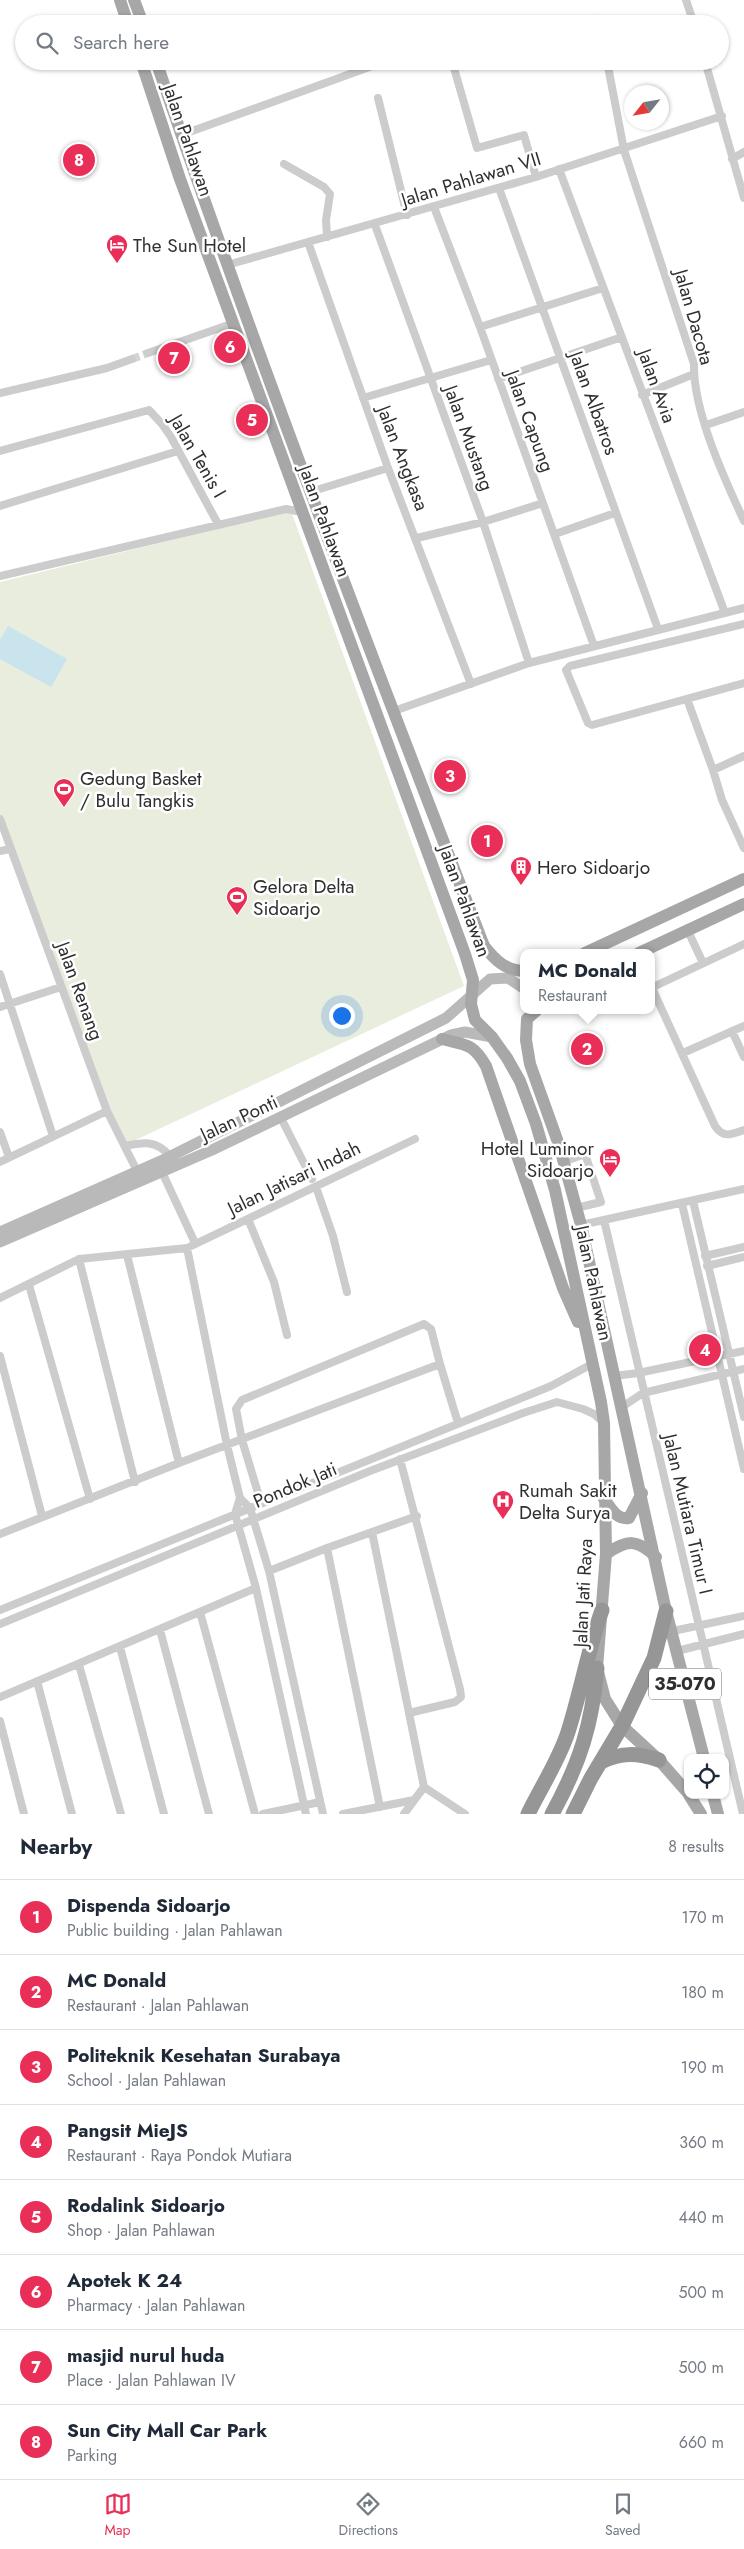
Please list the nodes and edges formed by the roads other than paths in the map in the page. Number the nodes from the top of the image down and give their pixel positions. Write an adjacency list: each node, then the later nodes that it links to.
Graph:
1 (120, 0): 4 (main road)
2 (134, 0): 5 (main road)
3 (686, 0): 6 (street)
4 (125, 15)
5 (140, 15)
6 (691, 15)
7 (144, 70): 23 (main road, Jalan Pahlawan)
8 (159, 70): 15 (main road, Jalan Pahlawan)
9 (361, 70): 15 (street)
10 (455, 70): 22 (street)
11 (609, 70): 16 (street, Jalan Dacota)
12 (708, 70): 14 (street)
13 (378, 98): 29 (street)
14 (722, 116): 16 (street, Jalan Pahlawan VII); 18 (street)
15 (181, 135): 21 (main road, Jalan Pahlawan)
16 (624, 150): 20 (street, Jalan Pahlawan VII); 43 (street, Jalan Dacota)
17 (744, 152): 18 (street)
18 (732, 159): 27 (street)
19 (284, 164): 31 (street)
20 (559, 169): 22 (street, Jalan Pahlawan VII); 34 (street, Jalan Avia)
21 (194, 175): 23 (main road); 25 (main road, Jalan Pahlawan)
22 (536, 177): 24 (street, Jalan Pahlawan VII)
23 (180, 179): 26 (main road, Jalan Pahlawan)
24 (499, 188): 28 (street, Jalan Pahlawan VII); 35 (street, Jalan Albatros)
25 (201, 194): 26 (main road); 33 (main road, Jalan Pahlawan)
26 (188, 198): 36 (main road, Jalan Pahlawan)
27 (744, 198)
28 (434, 207): 29 (street, Jalan Pahlawan VII); 37 (street, Jalan Capung)
29 (407, 215): 30 (street, Jalan Pahlawan VII)
30 (375, 224): 31 (street, Jalan Pahlawan VII); 44 (street, Jalan Mustang)
31 (327, 238): 32 (street, Jalan Pahlawan VII)
32 (308, 242): 33 (street, Jalan Pahlawan VII); 48 (street, Jalan Angkasa)
33 (227, 265): 54 (main road, Jalan Pahlawan)
34 (603, 288): 35 (street); 38 (street, Jalan Avia)
35 (542, 308): 37 (street); 41 (street, Jalan Albatros)
36 (234, 323): 39 (street); 55 (main road, Jalan Pahlawan)
37 (480, 327): 42 (street, Jalan Capung)
38 (622, 338): 41 (street); 47 (street, Jalan Avia)
39 (148, 353)
40 (132, 359): 46 (street)
41 (561, 359): 45 (street); 60 (street, Jalan Albatros)
42 (491, 360): 44 (street); 45 (street, Jalan Capung)
43 (694, 374): 47 (street); 50 (street, Jalan Dacota)
44 (430, 378): 48 (street); 62 (street, Jalan Mustang)
45 (498, 379): 56 (street, Jalan Capung)
46 (0, 392)
47 (642, 395): 68 (street, Jalan Avia)
48 (364, 398): 53 (street, Jalan Angkasa)
49 (744, 412): 50 (street)
50 (706, 425): 61 (street, Jalan Dacota)
51 (0, 451): 52 (street, Jalan Tenis I)
52 (178, 451): 57 (street); 63 (street, Jalan Tenis I)
53 (388, 468): 54 (street); 65 (street, Jalan Angkasa)
54 (316, 490): 76 (main road, Jalan Pahlawan)
55 (296, 495): 58 (street); 59 (main road, Jalan Pahlawan)
56 (543, 503): 62 (street); 64 (street, Jalan Capung)
57 (0, 506)
58 (286, 509): 59 (street); 63 (street)
59 (302, 512): 96 (main road, Jalan Pahlawan)
60 (616, 513): 64 (street); 70 (street, Jalan Albatros)
61 (744, 521)
62 (483, 522): 65 (street); 72 (street, Jalan Mustang)
63 (218, 524): 66 (street)
64 (555, 534): 71 (street, Jalan Capung)
65 (416, 538): 74 (street, Jalan Angkasa)
66 (0, 576)
67 (744, 608): 68 (street)
68 (725, 613): 70 (street)
69 (744, 624): 75 (street)
70 (658, 629): 71 (street)
71 (594, 646): 72 (street)
72 (529, 663): 74 (street)
73 (744, 682): 75 (street)
74 (471, 684): 76 (street)
75 (687, 700): 78 (street)
76 (394, 710): 90 (main road, Jalan Pahlawan)
77 (744, 756): 78 (street)
78 (713, 770): 80 (street)
79 (0, 819): 81 (street, Jalan Renang)
80 (743, 844)
81 (10, 849): 82 (street); 93 (street, Jalan Renang)
82 (0, 851)
83 (744, 879): 87 (main road)
84 (744, 904): 85 (main road)
85 (688, 931): 88 (main road); 89 (street)
86 (744, 944): 89 (street)
87 (594, 949)
88 (648, 949)
89 (703, 963): 94 (street)
90 (520, 971)
91 (0, 974): 97 (street)
92 (520, 984): 96 (main road, Jalan Pahlawan)
93 (61, 986): 97 (street); 106 (street, Jalan Renang)
94 (655, 986)
95 (655, 991): 104 (street)
96 (473, 993): 102 (main road, Jalan Pahlawan); 111 (main road, Jalan Ponti)
97 (10, 1004): 98 (street); 110 (street)
98 (0, 1007)
99 (531, 1014): 118 (main road, Jalan Pahlawan)
100 (744, 1026): 101 (street)
101 (732, 1031): 104 (street); 105 (street)
102 (492, 1037): 103 (main road, Jalan Ponti); 144 (main road, Jalan Pahlawan)
103 (442, 1039): 107 (main road, Jalan Ponti); 144 (main road)
104 (685, 1053): 108 (street)
105 (744, 1057)
106 (107, 1111): 110 (street); 113 (street, Jalan Renang)
107 (281, 1118): 114 (main road, Jalan Ponti); 121 (street)
108 (744, 1130)
109 (0, 1132): 116 (street)
110 (53, 1136): 116 (street)
111 (206, 1138): 114 (main road); 115 (main road, Jalan Ponti)
112 (415, 1139): 122 (street, Jalan Jatisari Indah)
113 (125, 1146): 115 (street); 119 (street, Jalan Renang)
114 (212, 1150): 120 (main road, Jalan Ponti)
115 (170, 1156): 119 (main road, Jalan Ponti)
116 (9, 1157): 117 (street)
117 (0, 1162)
118 (564, 1162): 126 (main road, Jalan Pahlawan); 126 (street)
119 (137, 1171): 130 (main road, Jalan Ponti)
120 (162, 1172): 131 (main road, Jalan Ponti); 132 (street)
121 (312, 1179)
122 (316, 1187): 127 (street, Jalan Jatisari Indah); 141 (street)
123 (744, 1189): 124 (street)
124 (692, 1201): 125 (street); 136 (street)
125 (682, 1204): 128 (street); 148 (street)
126 (576, 1208): 129 (main road, Jalan Pahlawan)
127 (248, 1219): 132 (street, Jalan Jatisari Indah); 143 (street)
128 (604, 1220): 129 (street); 153 (street, Jalan Mutiara Timur I)
129 (581, 1225): 155 (main road, Jalan Pahlawan)
130 (0, 1232)
131 (0, 1242)
132 (195, 1243): 134 (street, Jalan Jatisari Indah)
133 (744, 1247): 136 (street)
134 (187, 1248): 135 (street); 164 (street)
135 (127, 1255): 138 (street); 166 (street)
136 (705, 1256): 139 (street)
137 (744, 1257): 139 (street)
138 (79, 1259): 140 (street); 168 (street)
139 (707, 1266): 146 (street)
140 (29, 1285): 142 (street); 172 (street)
141 (347, 1292)
142 (0, 1298)
143 (287, 1334)
144 (588, 1345): 150 (main road, Jalan Pahlawan)
145 (744, 1351): 146 (street)
146 (729, 1355): 148 (street); 152 (street)
147 (0, 1356): 176 (street)
148 (718, 1357): 153 (street); 154 (street)
149 (440, 1364): 162 (street); 163 (street); 163 (street)
150 (592, 1364): 156 (street, Pondok Jati); 161 (main road, Jalan Jati Raya)
151 (744, 1369): 152 (street)
152 (733, 1372): 154 (street); 160 (street)
153 (638, 1373): 155 (street); 157 (street, Jalan Mutiara Timur I)
154 (722, 1374): 157 (street); 167 (street)
155 (614, 1376): 159 (main road, 35-070)
156 (551, 1386): 158 (street); 162 (street, Pondok Jati)
157 (643, 1393): 159 (street); 193 (street, Jalan Mutiara Timur I)
158 (557, 1402): 161 (street); 165 (street, Pondok Jati)
159 (622, 1407): 169 (main road, 35-070)
160 (744, 1416)
161 (604, 1423): 171 (main road, Jalan Jati Raya)
162 (458, 1424): 173 (street, Pondok Jati)
163 (242, 1440): 164 (street); 173 (street)
164 (227, 1445): 166 (street); 170 (street)
165 (400, 1459): 177 (street); 178 (street, Pondok Jati)
166 (179, 1463): 168 (street)
167 (744, 1469)
168 (135, 1482): 172 (street)
169 (642, 1493): 171 (main road); 184 (main road, 35-070)
170 (240, 1498): 174 (street); 175 (street)
171 (604, 1498): 183 (main road, Jalan Jati Raya)
172 (90, 1499): 176 (street)
173 (261, 1503): 174 (street, Pondok Jati)
174 (250, 1508): 175 (street, Pondok Jati); 178 (street)
175 (235, 1514): 179 (street); 187 (street, Pondok Jati)
176 (42, 1516): 181 (street)
177 (417, 1516): 180 (street); 204 (street)
178 (255, 1520): 179 (street, Pondok Jati); 185 (street)
179 (239, 1527): 186 (street); 192 (street, Pondok Jati)
180 (372, 1532): 182 (street); 204 (street)
181 (0, 1534)
182 (327, 1548): 185 (street); 218 (street)
183 (606, 1554): 184 (main road); 188 (main road, Jalan Jati Raya)
184 (656, 1557): 189 (main road, 35-070)
185 (270, 1571): 216 (street)
186 (256, 1588): 190 (street); 217 (street)
187 (0, 1610)
188 (602, 1610): 201 (main road, Jalan Jati Raya); 231 (highway)
189 (666, 1611): 195 (main road, 35-070); 206 (highway)
190 (200, 1612): 194 (street); 224 (street)
191 (744, 1616): 193 (street)
192 (0, 1624)
193 (698, 1626): 195 (street); 197 (street, Jalan Mutiara Timur I)
194 (160, 1630): 198 (street); 223 (street)
195 (672, 1631): 199 (main road, 35-070)
196 (744, 1634): 197 (street)
197 (703, 1644): 199 (street); 237 (street, Jalan Mutiara Timur I)
198 (120, 1647): 200 (street); 222 (street)
199 (677, 1651): 207 (main road, 35-070)
200 (78, 1665): 202 (street); 221 (street)
201 (597, 1668): 206 (main road, Jalan Jati Raya); 232 (highway)
202 (38, 1681): 203 (street); 220 (street)
203 (0, 1697)
204 (409, 1713): 210 (street)
205 (0, 1721): 219 (street)
206 (622, 1726): 208 (main road, Jalan Jati Raya); 209 (highway)
207 (703, 1754)
208 (659, 1760): 209 (highway); 211 (main road, Jalan Jati Raya)
209 (601, 1762): 212 (highway)
210 (424, 1787): 215 (street); 230 (street)
211 (684, 1789)
212 (586, 1792): 233 (highway); 234 (highway)
213 (692, 1799): 235 (main road, Jalan Jati Raya)
214 (714, 1799): 236 (main road)
215 (414, 1800): 218 (street); 229 (street)
216 (320, 1802): 217 (street); 227 (street)
217 (304, 1805): 225 (street); 226 (street)
218 (380, 1808): 228 (street)
219 (24, 1814)
220 (72, 1814)
221 (122, 1814)
222 (164, 1814)
223 (209, 1814)
224 (255, 1814)
225 (263, 1814)
226 (306, 1814)
227 (323, 1814)
228 (343, 1814)
229 (404, 1814)
230 (465, 1814)
231 (528, 1814)
232 (552, 1814)
233 (573, 1814)
234 (582, 1814)
235 (702, 1814)
236 (718, 1814)
237 (743, 1814)

